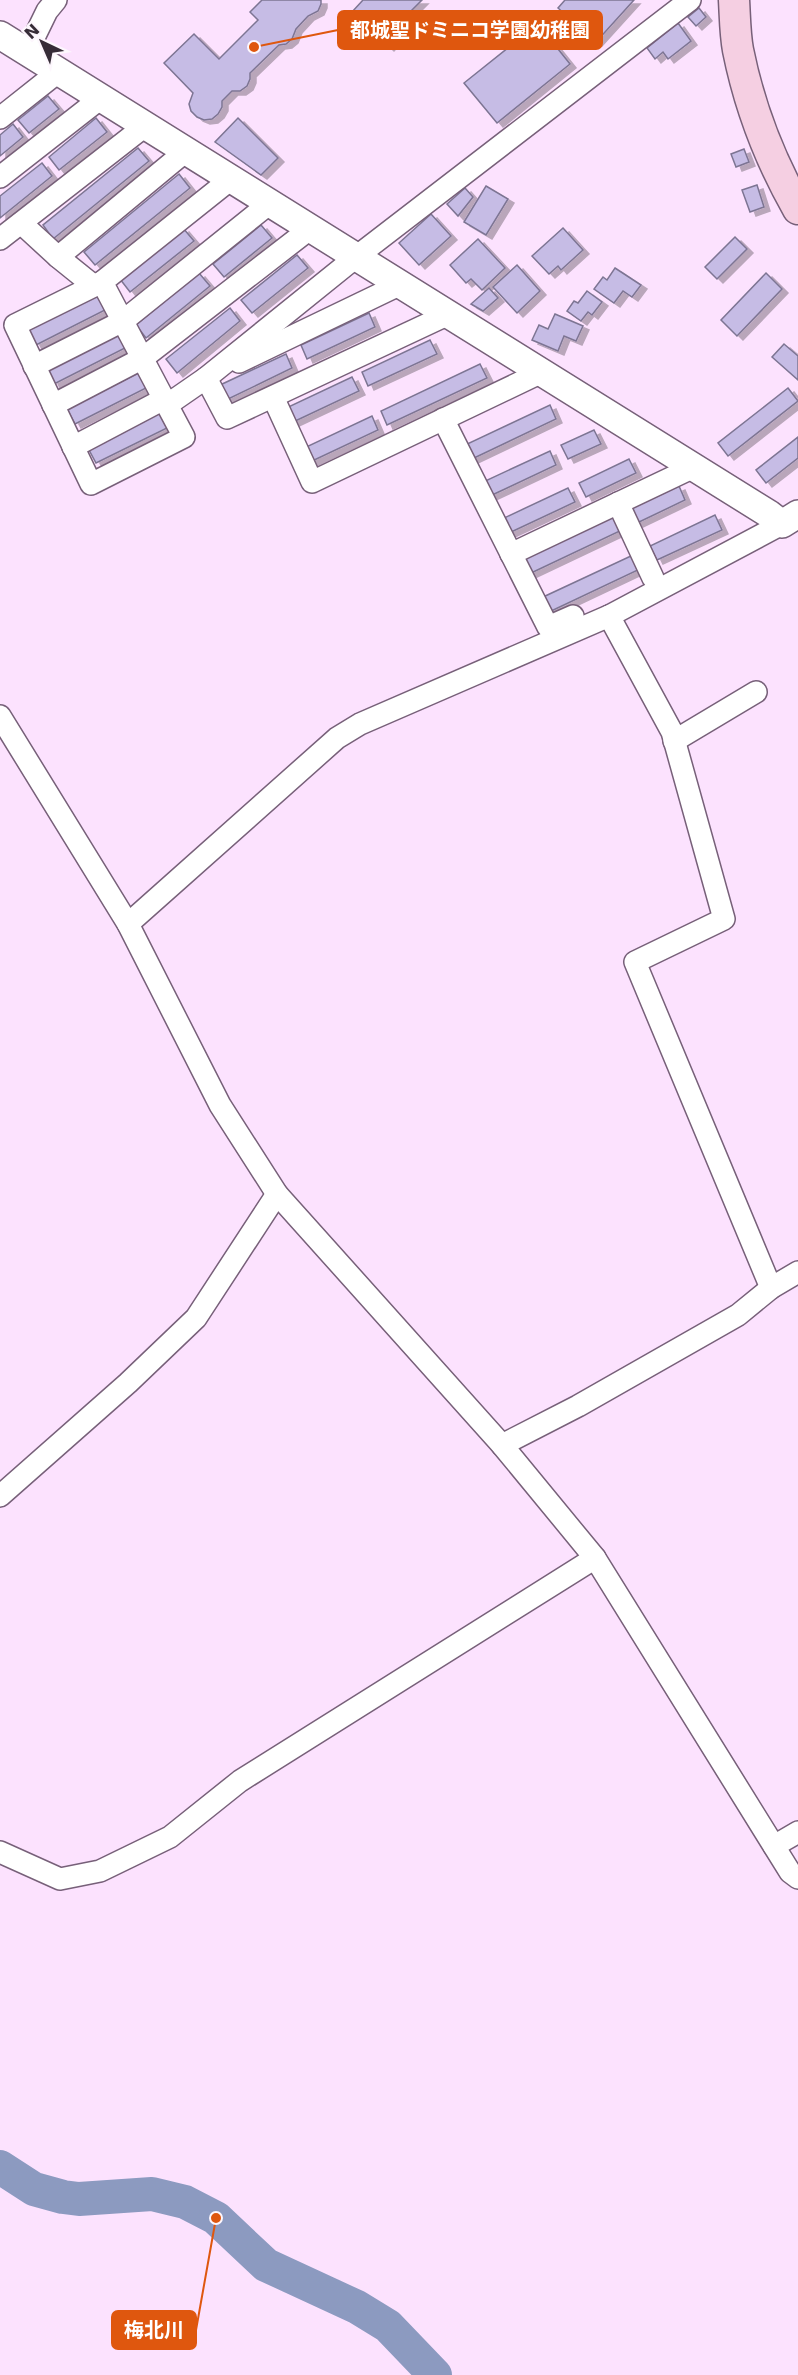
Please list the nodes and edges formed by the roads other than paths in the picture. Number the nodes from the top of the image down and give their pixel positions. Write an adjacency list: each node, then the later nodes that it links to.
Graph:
1 (56, 0): 5 (street)
2 (690, 0): 18 (street)
3 (734, 0): 14 (main road)
4 (0, 35): 5 (street)
5 (27, 52): 6 (street)
6 (58, 72): 7 (street); 8 (street)
7 (101, 98): 9 (street); 11 (street)
8 (0, 118)
9 (146, 126): 10 (street); 15 (street)
10 (186, 151): 12 (street); 19 (street)
11 (0, 177)
12 (231, 179): 13 (street); 20 (street)
13 (270, 203): 16 (street); 23 (street)
14 (798, 209)
15 (21, 223): 17 (street); 19 (street)
16 (311, 228): 18 (street); 24 (street)
17 (0, 239)
18 (356, 256): 21 (street); 27 (street)
19 (58, 257): 20 (street)
20 (98, 284): 23 (street); 25 (street)
21 (401, 284): 22 (street); 27 (street)
22 (449, 314): 26 (street); 28 (street)
23 (123, 321): 24 (street); 25 (street)
24 (143, 358): 29 (street); 30 (street)
25 (34, 366): 30 (street)
26 (542, 372): 31 (street); 33 (street)
27 (206, 378): 28 (street); 29 (street)
28 (273, 397): 31 (street)
29 (166, 402): 32 (street); 32 (street)
30 (53, 405): 32 (street)
31 (443, 419): 37 (street)
32 (73, 447)
33 (694, 467): 34 (street); 35 (street)
34 (618, 503): 37 (street); 38 (street)
35 (790, 519): 39 (street)
36 (743, 530): 38 (street)
37 (511, 554): 38 (street)
38 (653, 578)
39 (609, 616): 42 (street); 43 (street)
40 (756, 692): 42 (street)
41 (0, 717): 43 (street)
42 (674, 741): 46 (street)
43 (128, 924): 44 (street)
44 (277, 1194): 47 (street); 48 (street)
45 (798, 1272): 46 (street)
46 (771, 1288): 47 (street)
47 (502, 1445): 49 (street)
48 (0, 1496)
49 (596, 1558): 51 (street); 52 (street)
50 (798, 1832): 51 (street)
51 (774, 1846): 53 (street)
52 (0, 1852)
53 (798, 1878)

